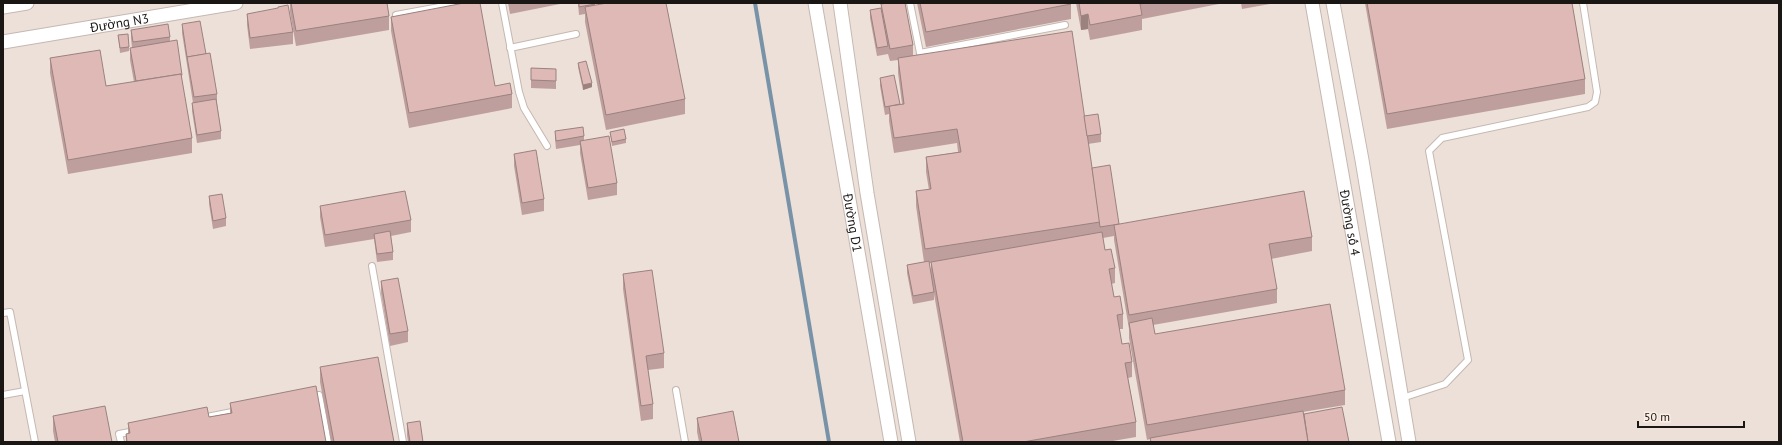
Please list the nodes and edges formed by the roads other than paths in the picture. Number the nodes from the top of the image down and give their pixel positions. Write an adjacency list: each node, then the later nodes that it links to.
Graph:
1 (26, 3): 11 (street)
2 (236, 3): 12 (street, Đường N3)
3 (461, 3): 13 (lane)
4 (502, 3): 17 (lane)
5 (815, 3): 20 (street, Đường D1)
6 (841, 3): 19 (street, Đường D1)
7 (910, 3): 14 (lane)
8 (1312, 3): 23 (street, Đường số 4)
9 (1333, 3): 22 (street, Đường số 4)
10 (1583, 3): 29 (lane)
11 (3, 7)
12 (191, 7): 16 (street, Đường N3)
13 (396, 15)
14 (1065, 25)
15 (576, 34): 17 (lane)
16 (3, 42)
17 (510, 48): 18 (lane)
18 (547, 146)
19 (867, 192): 20 (street); 40 (street, Đường D1)
20 (847, 196): 39 (street, Đường D1)
21 (372, 266): 37 (lane)
22 (1382, 282): 23 (street); 29 (street, Đường số 4)
23 (1362, 285): 41 (street, Đường số 4)
24 (3, 313): 26 (lane)
25 (676, 390): 38 (lane)
26 (25, 391): 27 (lane); 34 (lane)
27 (3, 395)
28 (303, 398): 36 (lane)
29 (1402, 398): 33 (street, Đường số 4)
30 (242, 410): 31 (lane)
31 (196, 419)
32 (142, 429): 35 (lane)
33 (1405, 441)
34 (35, 442)
35 (121, 442)
36 (328, 442)
37 (403, 442)
38 (686, 442)
39 (891, 442)
40 (909, 442)
41 (1389, 442)

